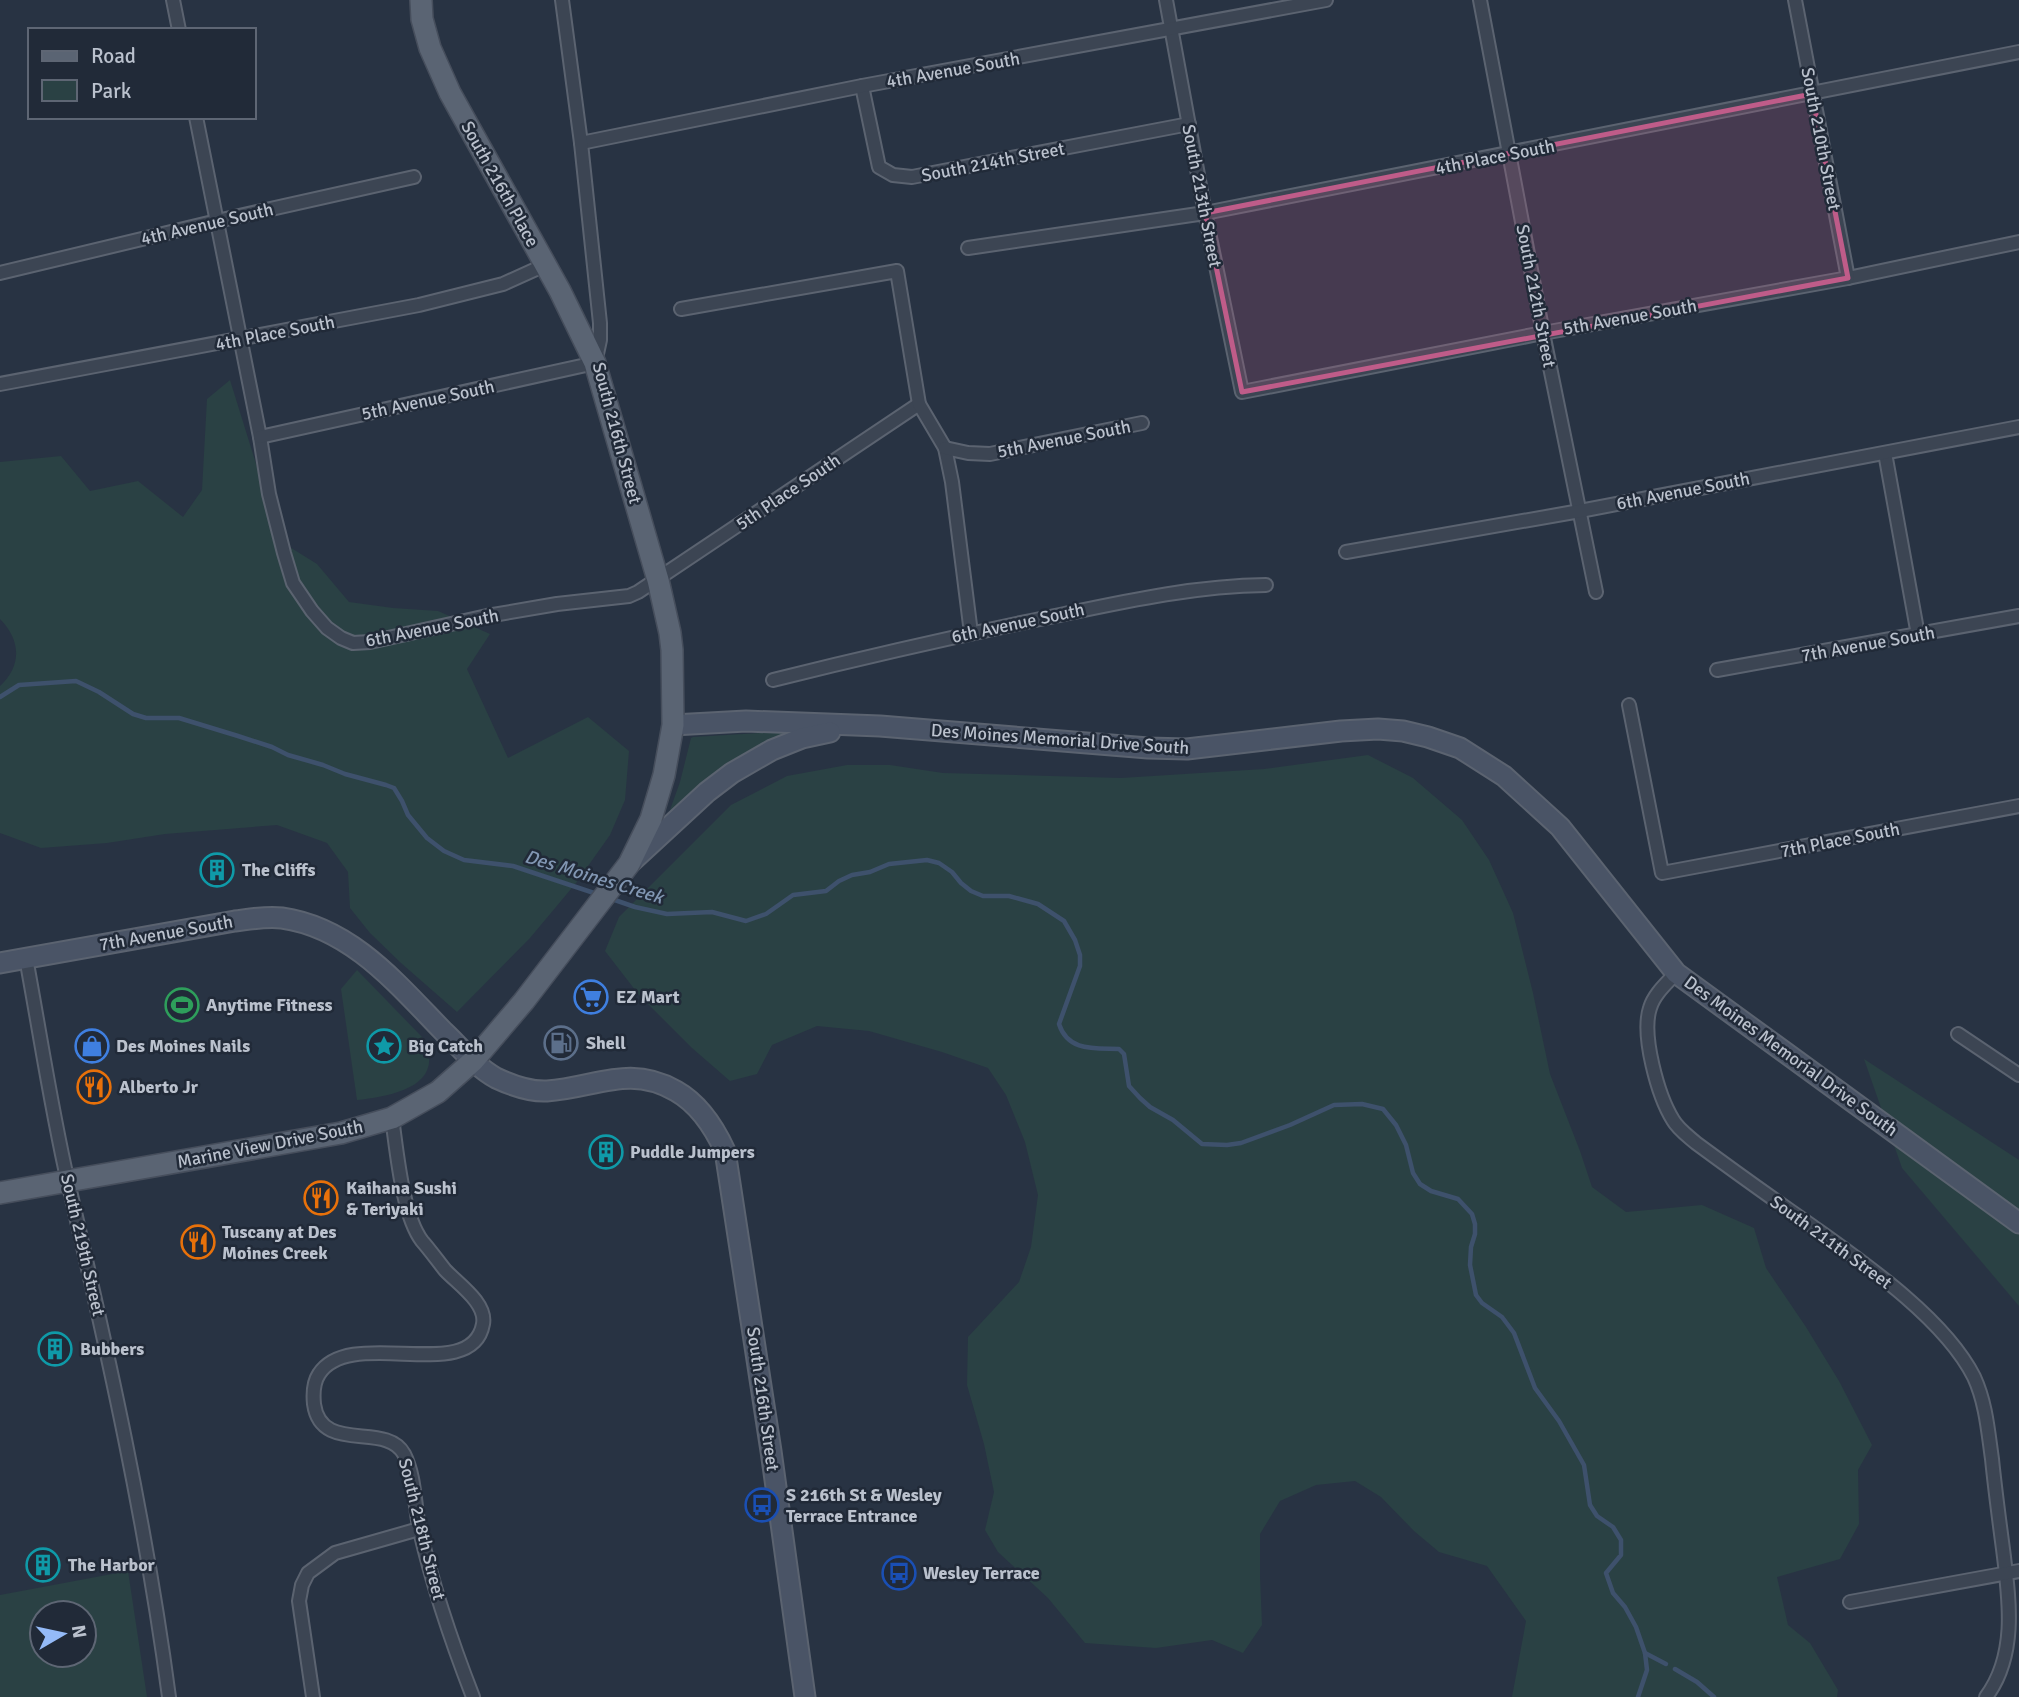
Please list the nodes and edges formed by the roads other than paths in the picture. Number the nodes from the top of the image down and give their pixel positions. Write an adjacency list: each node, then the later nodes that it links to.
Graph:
1 (173, 0): 8 (street)
2 (421, 0): 22 (main road, South 216th Place)
3 (562, 0): 15 (street, South 216th Street)
4 (1166, 0): 9 (street, South 213th Street)
5 (1326, 0): 9 (street, 4th Avenue South)
6 (1480, 0): 16 (street, South 212th Street)
7 (1795, 0): 12 (street, South 210th Street)
8 (179, 28)
9 (1171, 29): 11 (street, 4th Avenue South); 14 (street, South 213th Street)
10 (2019, 52): 12 (street, 4th Place South)
11 (862, 86): 14 (street, South 214th Street); 15 (street, 4th Avenue South)
12 (1812, 94): 16 (street, 4th Place South); 24 (street, South 210th Street)
13 (196, 119): 19 (street)
14 (1189, 124): 18 (street, South 213th Street)
15 (581, 143): 28 (street, South 216th Street)
16 (1509, 154): 18 (street, 4th Place South); 26 (street, South 212th Street)
17 (414, 177): 19 (street, 4th Avenue South)
18 (1205, 213): 21 (street, 4th Place South); 30 (street, South 213th Street)
19 (217, 221): 23 (street, 4th Avenue South); 27 (street)
20 (2019, 242): 24 (street, 5th Avenue South)
21 (968, 248)
22 (545, 265): 27 (street, 4th Place South); 28 (main road, South 216th Place)
23 (0, 273)
24 (1848, 278): 26 (street, 5th Avenue South)
25 (681, 309): 31 (street)
26 (1543, 333): 30 (street, 5th Avenue South); 37 (street, South 212th Street)
27 (241, 339): 29 (street, 4th Place South); 34 (street)
28 (595, 363): 34 (street, 5th Avenue South); 39 (main road, South 216th Street)
29 (0, 384)
30 (1242, 392)
31 (919, 404): 35 (street); 39 (street, 5th Place South)
32 (1142, 424): 35 (street, 5th Avenue South)
33 (2019, 427): 36 (street, 6th Avenue South)
34 (260, 436): 39 (street, 6th Avenue South)
35 (945, 448): 43 (street)
36 (1885, 453): 37 (street, 6th Avenue South); 44 (street)
37 (1580, 511): 38 (street, 6th Avenue South); 41 (street, South 212th Street)
38 (1346, 552)
39 (658, 580): 48 (main road, South 216th Street)
40 (1266, 585): 43 (street, 6th Avenue South)
41 (1596, 592)
42 (2019, 616): 44 (street, 7th Avenue South)
43 (971, 633): 46 (street, 6th Avenue South)
44 (1918, 635): 45 (street, 7th Avenue South)
45 (1717, 670)
46 (773, 680)
47 (1629, 705): 50 (street, 7th Place South)
48 (673, 725): 49 (main road, Des Moines Memorial Drive South); 51 (main road, South 216th Street)
49 (880, 726): 52 (main road); 55 (main road, Des Moines Memorial Drive South)
50 (2019, 806)
51 (651, 819): 52 (main road, Marine View Drive South)
52 (629, 864): 57 (main road, Marine View Drive South)
53 (26, 958): 54 (main road, 7th Avenue South); 57 (main road, 7th Avenue South); 60 (street, South 219th Street)
54 (0, 963)
55 (1676, 973): 62 (main road, Des Moines Memorial Drive South); 64 (street, South 211th Street)
56 (1958, 1034): 58 (street)
57 (473, 1061): 59 (main road, Marine View Drive South); 69 (main road, South 216th Street)
58 (2019, 1075)
59 (392, 1118): 60 (main road, Marine View Drive South); 63 (street, South 218th Street)
60 (68, 1180): 61 (main road, Marine View Drive South); 66 (street, South 219th Street)
61 (0, 1193)
62 (2019, 1223)
63 (419, 1529): 67 (street); 68 (street, South 218th Street)
64 (2012, 1572): 65 (street); 70 (street, South 211th Street)
65 (1850, 1602)
66 (169, 1697)
67 (313, 1697)
68 (473, 1697)
69 (805, 1697)
70 (1986, 1697)

